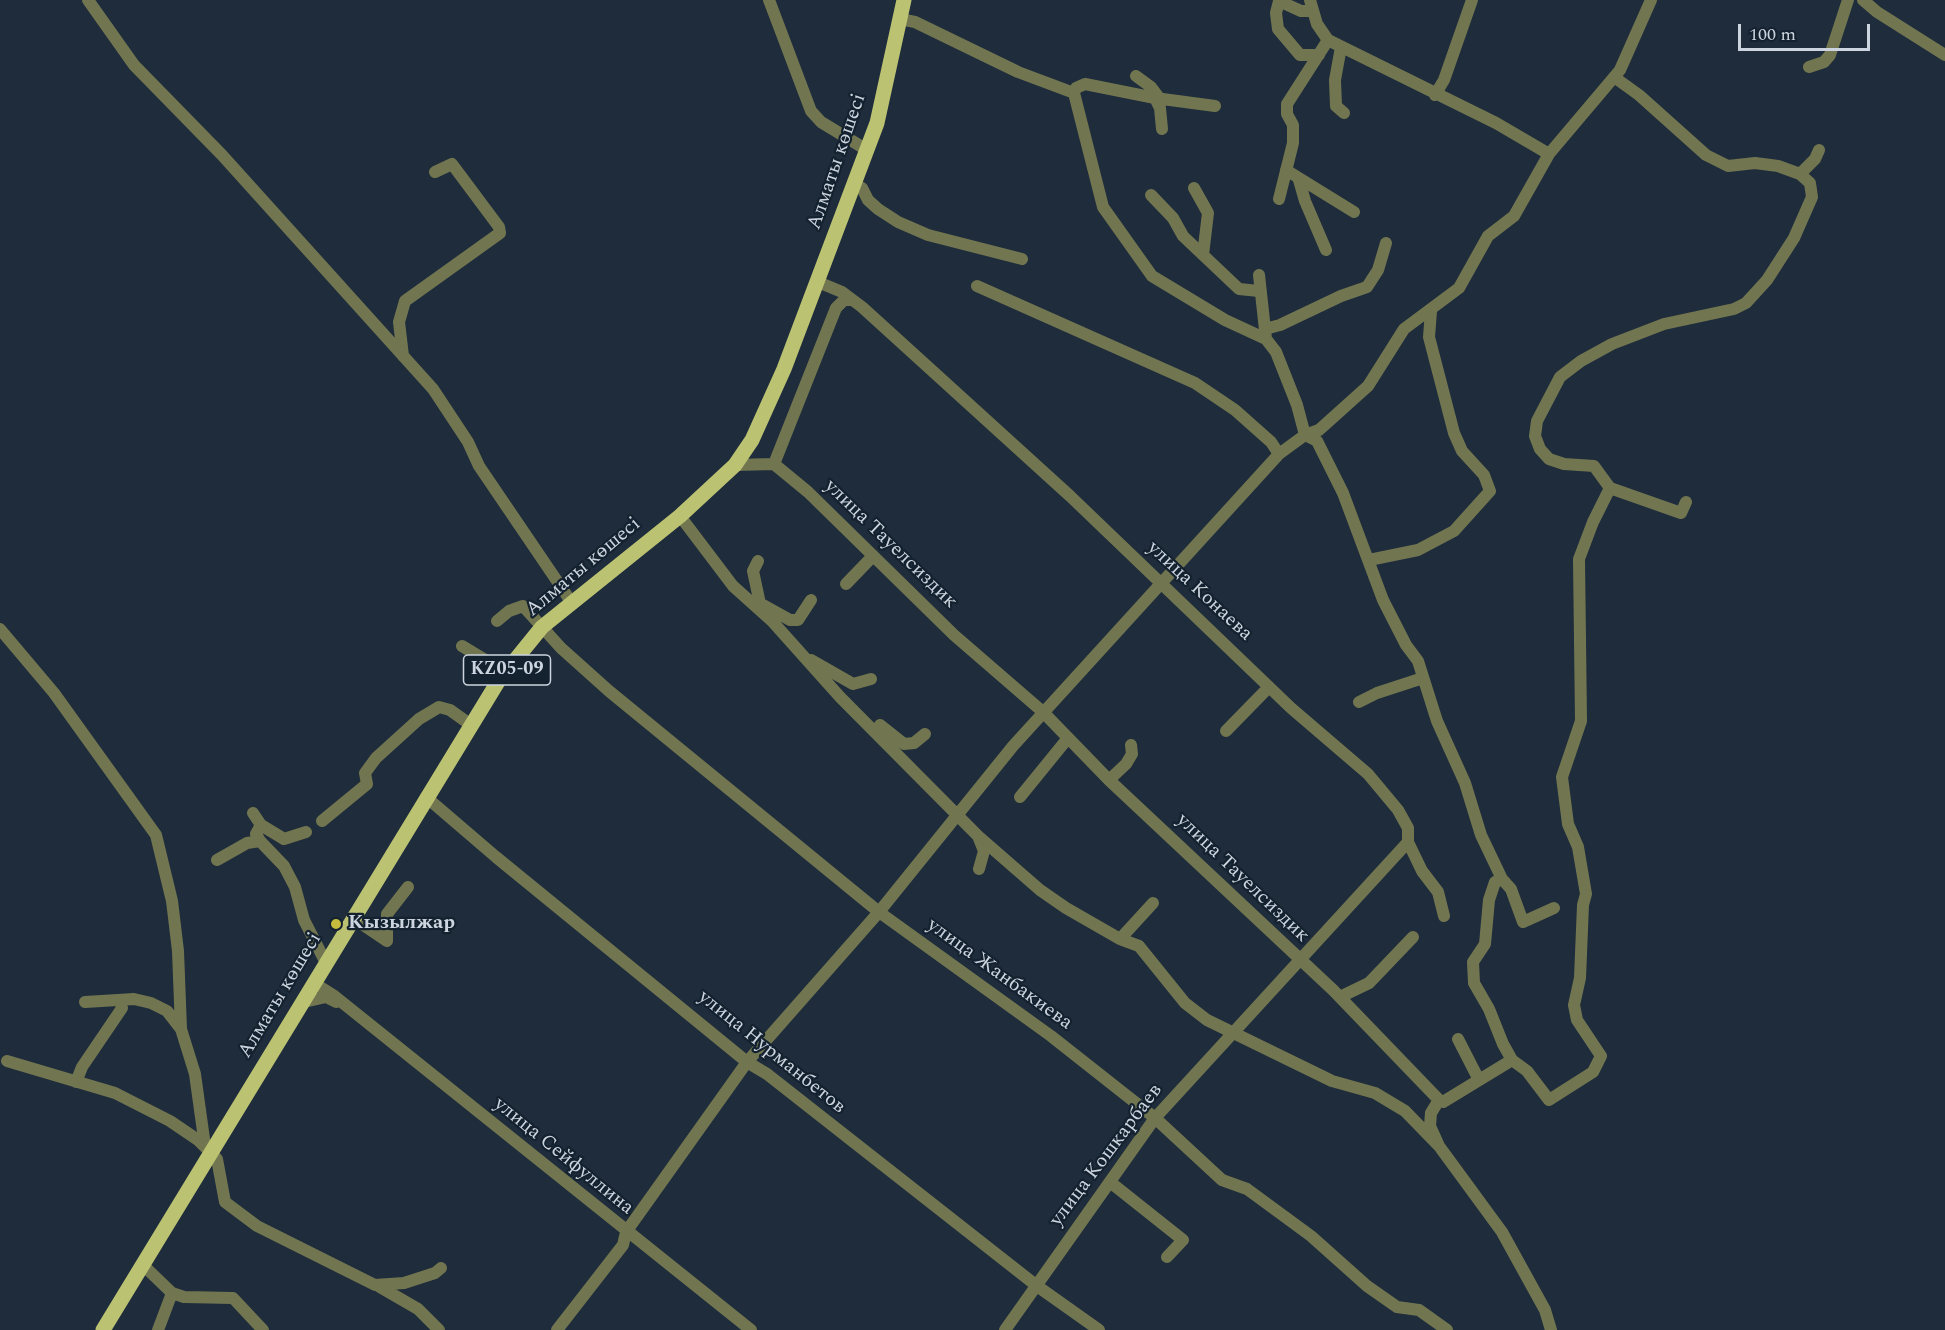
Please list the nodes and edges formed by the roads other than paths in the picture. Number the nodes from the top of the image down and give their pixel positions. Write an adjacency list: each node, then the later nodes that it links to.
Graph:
1 (88, 0): 46 (street)
2 (769, 0): 23 (street)
3 (904, 0): 9 (main road, KZ05-09)
4 (1472, 0): 18 (street)
5 (1651, 0): 16 (street)
6 (1848, 0): 14 (street)
7 (1863, 0): 13 (street)
8 (1312, 5): 10 (street); 12 (street)
9 (899, 25): 17 (street); 23 (main road, Алматы көшесі / KZ05-09)
10 (1328, 40): 11 (street); 12 (street)
11 (1341, 47): 18 (street); 21 (street)
12 (1319, 55): 26 (street)
13 (1945, 55)
14 (1809, 67)
15 (1136, 76): 19 (street)
16 (1614, 77): 25 (street); 28 (street)
17 (1074, 93): 19 (street); 45 (street)
18 (1436, 95): 25 (street)
19 (1157, 99): 20 (street); 22 (street)
20 (1215, 106)
21 (1344, 113)
22 (1162, 129)
23 (867, 150): 30 (main road, Алматы көшесі / KZ05-09)
24 (1819, 150): 28 (street)
25 (1549, 154): 44 (street)
26 (1286, 170): 29 (street); 33 (street)
27 (435, 172): 46 (street)
28 (1800, 174): 51 (street)
29 (1299, 180): 34 (street); 36 (street)
30 (855, 185): 38 (street); 40 (main road, Алматы көшесі / KZ05-09)
31 (1194, 188): 37 (street)
32 (1151, 195): 37 (street)
33 (1279, 199)
34 (1354, 212)
35 (1386, 243): 45 (street)
36 (1326, 250)
37 (1203, 255): 42 (street)
38 (1023, 259)
39 (1259, 275): 42 (street)
40 (818, 282): 43 (street, улица Конаева); 50 (main road, Алматы көшесі / KZ05-09)
41 (977, 286): 48 (street)
42 (1259, 291): 45 (street)
43 (852, 300): 49 (street); 58 (street, улица Конаева)
44 (1431, 311): 47 (street); 55 (street)
45 (1265, 334): 47 (street)
46 (403, 356): 60 (street)
47 (1305, 435): 48 (street); 55 (street)
48 (1279, 454): 58 (street)
49 (774, 464): 50 (street); 54 (street, улица Тауелсиздик)
50 (735, 465): 53 (main road, Алматы көшесі / KZ05-09)
51 (1610, 488): 52 (street); 112 (street)
52 (1686, 502)
53 (680, 516): 60 (main road, Алматы көшесі / KZ05-09); 61 (street)
54 (873, 556): 57 (street); 73 (street, улица Тауелсиздик)
55 (1369, 560): 68 (street)
56 (758, 561): 61 (street)
57 (846, 584)
58 (1161, 584): 70 (street, улица Конаева); 73 (street)
59 (811, 600): 61 (street)
60 (572, 603): 63 (main road, Алматы көшесі / KZ05-09)
61 (758, 607): 66 (street)
62 (497, 621): 63 (street, улица Жанбакиева)
63 (542, 627): 67 (main road, Алматы көшесі / KZ05-09); 96 (street, улица Жанбакиева)
64 (0, 629): 109 (street)
65 (462, 646): 67 (street)
66 (796, 649): 69 (street); 72 (street)
67 (505, 672): 74 (main road, Алматы көшесі / KZ05-09)
68 (1423, 678): 71 (street); 92 (street)
69 (871, 679)
70 (1269, 687): 75 (street); 89 (street, улица Конаева)
71 (1359, 702)
72 (851, 708): 76 (street); 83 (street)
73 (1043, 712): 77 (street, улица Тауелсиздик); 83 (street)
74 (471, 724): 80 (main road, Алматы көшесі / KZ05-09); 84 (street)
75 (1226, 731)
76 (925, 734)
77 (1068, 738): 79 (street, улица Тауелсиздик); 81 (street)
78 (1131, 746): 79 (street)
79 (1109, 780): 101 (street, улица Тауелсиздик)
80 (426, 797): 98 (main road, Алматы көшесі / KZ05-09); 114 (street, улица Нурманбетов)
81 (1020, 797)
82 (254, 813): 85 (street)
83 (958, 814): 87 (street); 96 (street)
84 (322, 821)
85 (261, 825): 86 (street); 88 (street)
86 (306, 831)
87 (978, 836): 91 (street); 100 (street)
88 (260, 841): 90 (street); 102 (street)
89 (1408, 842): 97 (street, улица Конаева); 101 (street)
90 (217, 860)
91 (979, 869)
92 (1502, 879): 95 (street); 112 (street)
93 (408, 886): 98 (street)
94 (1153, 903): 100 (street)
95 (1554, 908)
96 (879, 912): 114 (street); 120 (street, улица Жанбакиева)
97 (1444, 916)
98 (353, 918): 102 (main road, Алматы көшесі / KZ05-09)
99 (1413, 937): 104 (street)
100 (1120, 939): 110 (street)
101 (1298, 960): 104 (street, улица Тауелсиздик); 110 (street, улица Кошкарбаев)
102 (326, 963): 103 (main road, Алматы көшесі / KZ05-09)
103 (314, 983): 106 (main road, Алматы көшесі / KZ05-09); 108 (street, улица Сейфуллина)
104 (1340, 997): 117 (street, улица Тауелсиздик)
105 (85, 1002): 109 (street)
106 (304, 1002): 108 (street, улица Сейфуллина); 122 (main road, Алматы көшесі / KZ05-09)
107 (122, 1008): 116 (street)
108 (353, 1011): 124 (street, улица Сейфуллина)
109 (181, 1029): 122 (street)
110 (1233, 1034): 119 (street); 120 (street, улица Кошкарбаев)
111 (1458, 1040): 115 (street)
112 (1512, 1060): 115 (street)
113 (7, 1061): 116 (street)
114 (747, 1062): 124 (street); 129 (street, улица Нурманбетов)
115 (1479, 1080): 117 (street)
116 (76, 1082): 122 (street)
117 (1439, 1100): 118 (street)
118 (1431, 1113): 119 (street); 121 (street)
119 (1409, 1116): 121 (street)
120 (1155, 1118): 123 (street, улица Кошкарбаев); 139 (street, улица Жанбакиева)
121 (1439, 1146): 140 (street)
122 (208, 1149): 126 (main road, Алматы көшесі / KZ05-09); 128 (street)
123 (1110, 1182): 125 (street); 129 (street, улица Кошкарбаев)
124 (626, 1232): 135 (street); 136 (street, улица Сейфуллина)
125 (1167, 1257)
126 (143, 1265): 130 (street); 131 (main road, Алматы көшесі / KZ05-09)
127 (441, 1268): 128 (street)
128 (375, 1285): 134 (street)
129 (1037, 1286): 137 (street, улица Кошкарбаев); 138 (street, улица Нурманбетов)
130 (172, 1293): 132 (street); 133 (street)
131 (103, 1330)
132 (158, 1330)
133 (263, 1330)
134 (439, 1330)
135 (557, 1330)
136 (751, 1330)
137 (1005, 1330)
138 (1100, 1330)
139 (1447, 1330)
140 (1551, 1330)

